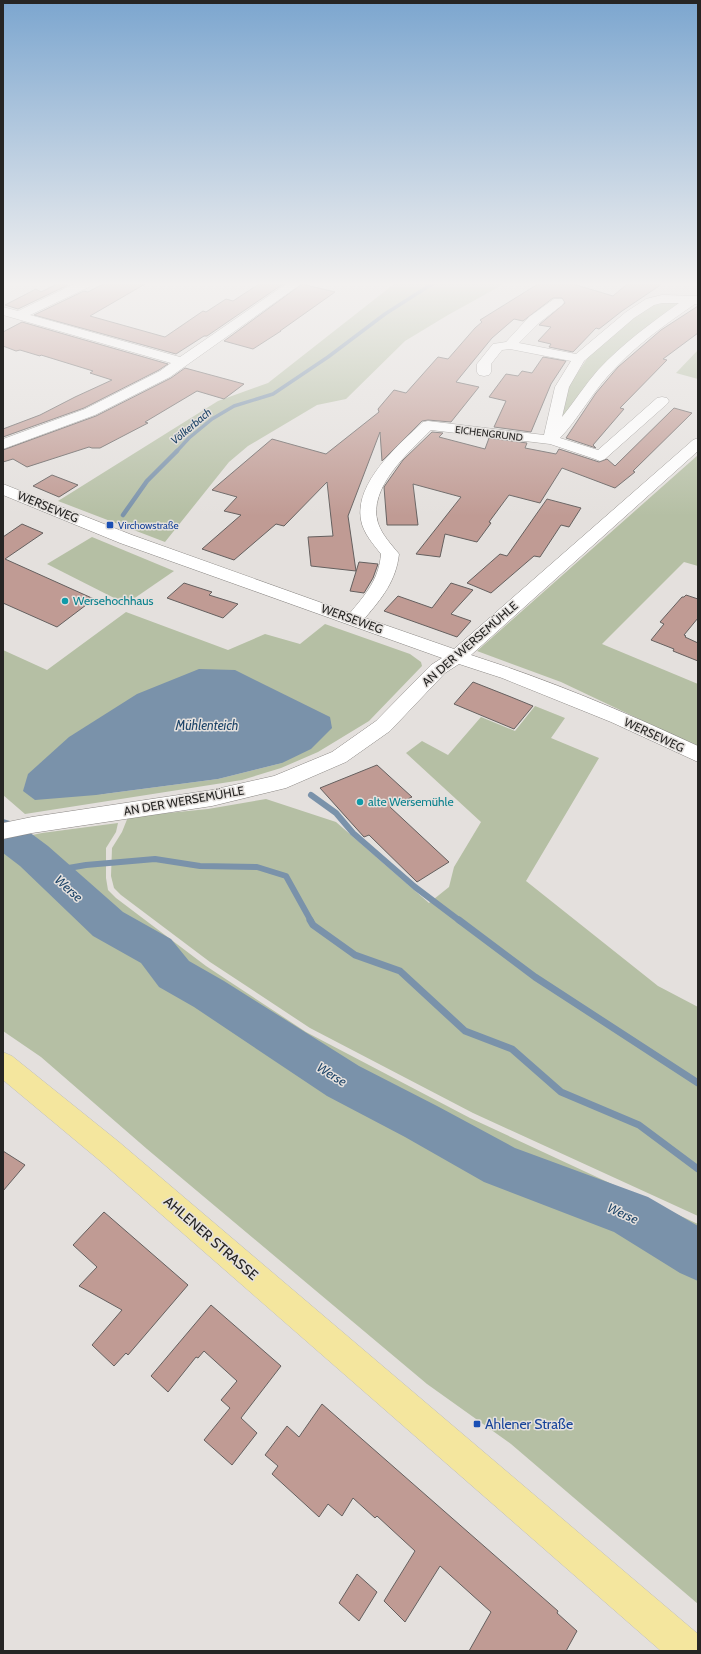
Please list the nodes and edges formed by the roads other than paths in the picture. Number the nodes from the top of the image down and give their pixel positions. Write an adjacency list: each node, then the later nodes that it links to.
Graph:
1 (486, 361): 5 (street)
2 (578, 361): 7 (street)
3 (614, 361): 7 (street)
4 (181, 362): 9 (street)
5 (484, 372)
6 (662, 401): 7 (street, EICHENGRUND)
7 (550, 440): 11 (street, EICHENGRUND)
8 (698, 443): 12 (street, AN DER WERSEMÜHLE)
9 (3, 444)
10 (3, 489): 11 (street, WERSEWEG)
11 (354, 620): 12 (street, WERSEWEG)
12 (457, 657): 13 (street, WERSEWEG); 14 (street, AN DER WERSEMÜHLE)
13 (698, 755)
14 (7, 830)
15 (6, 1070): 16 (main road, AHLENER STRASSE)
16 (689, 1651)

